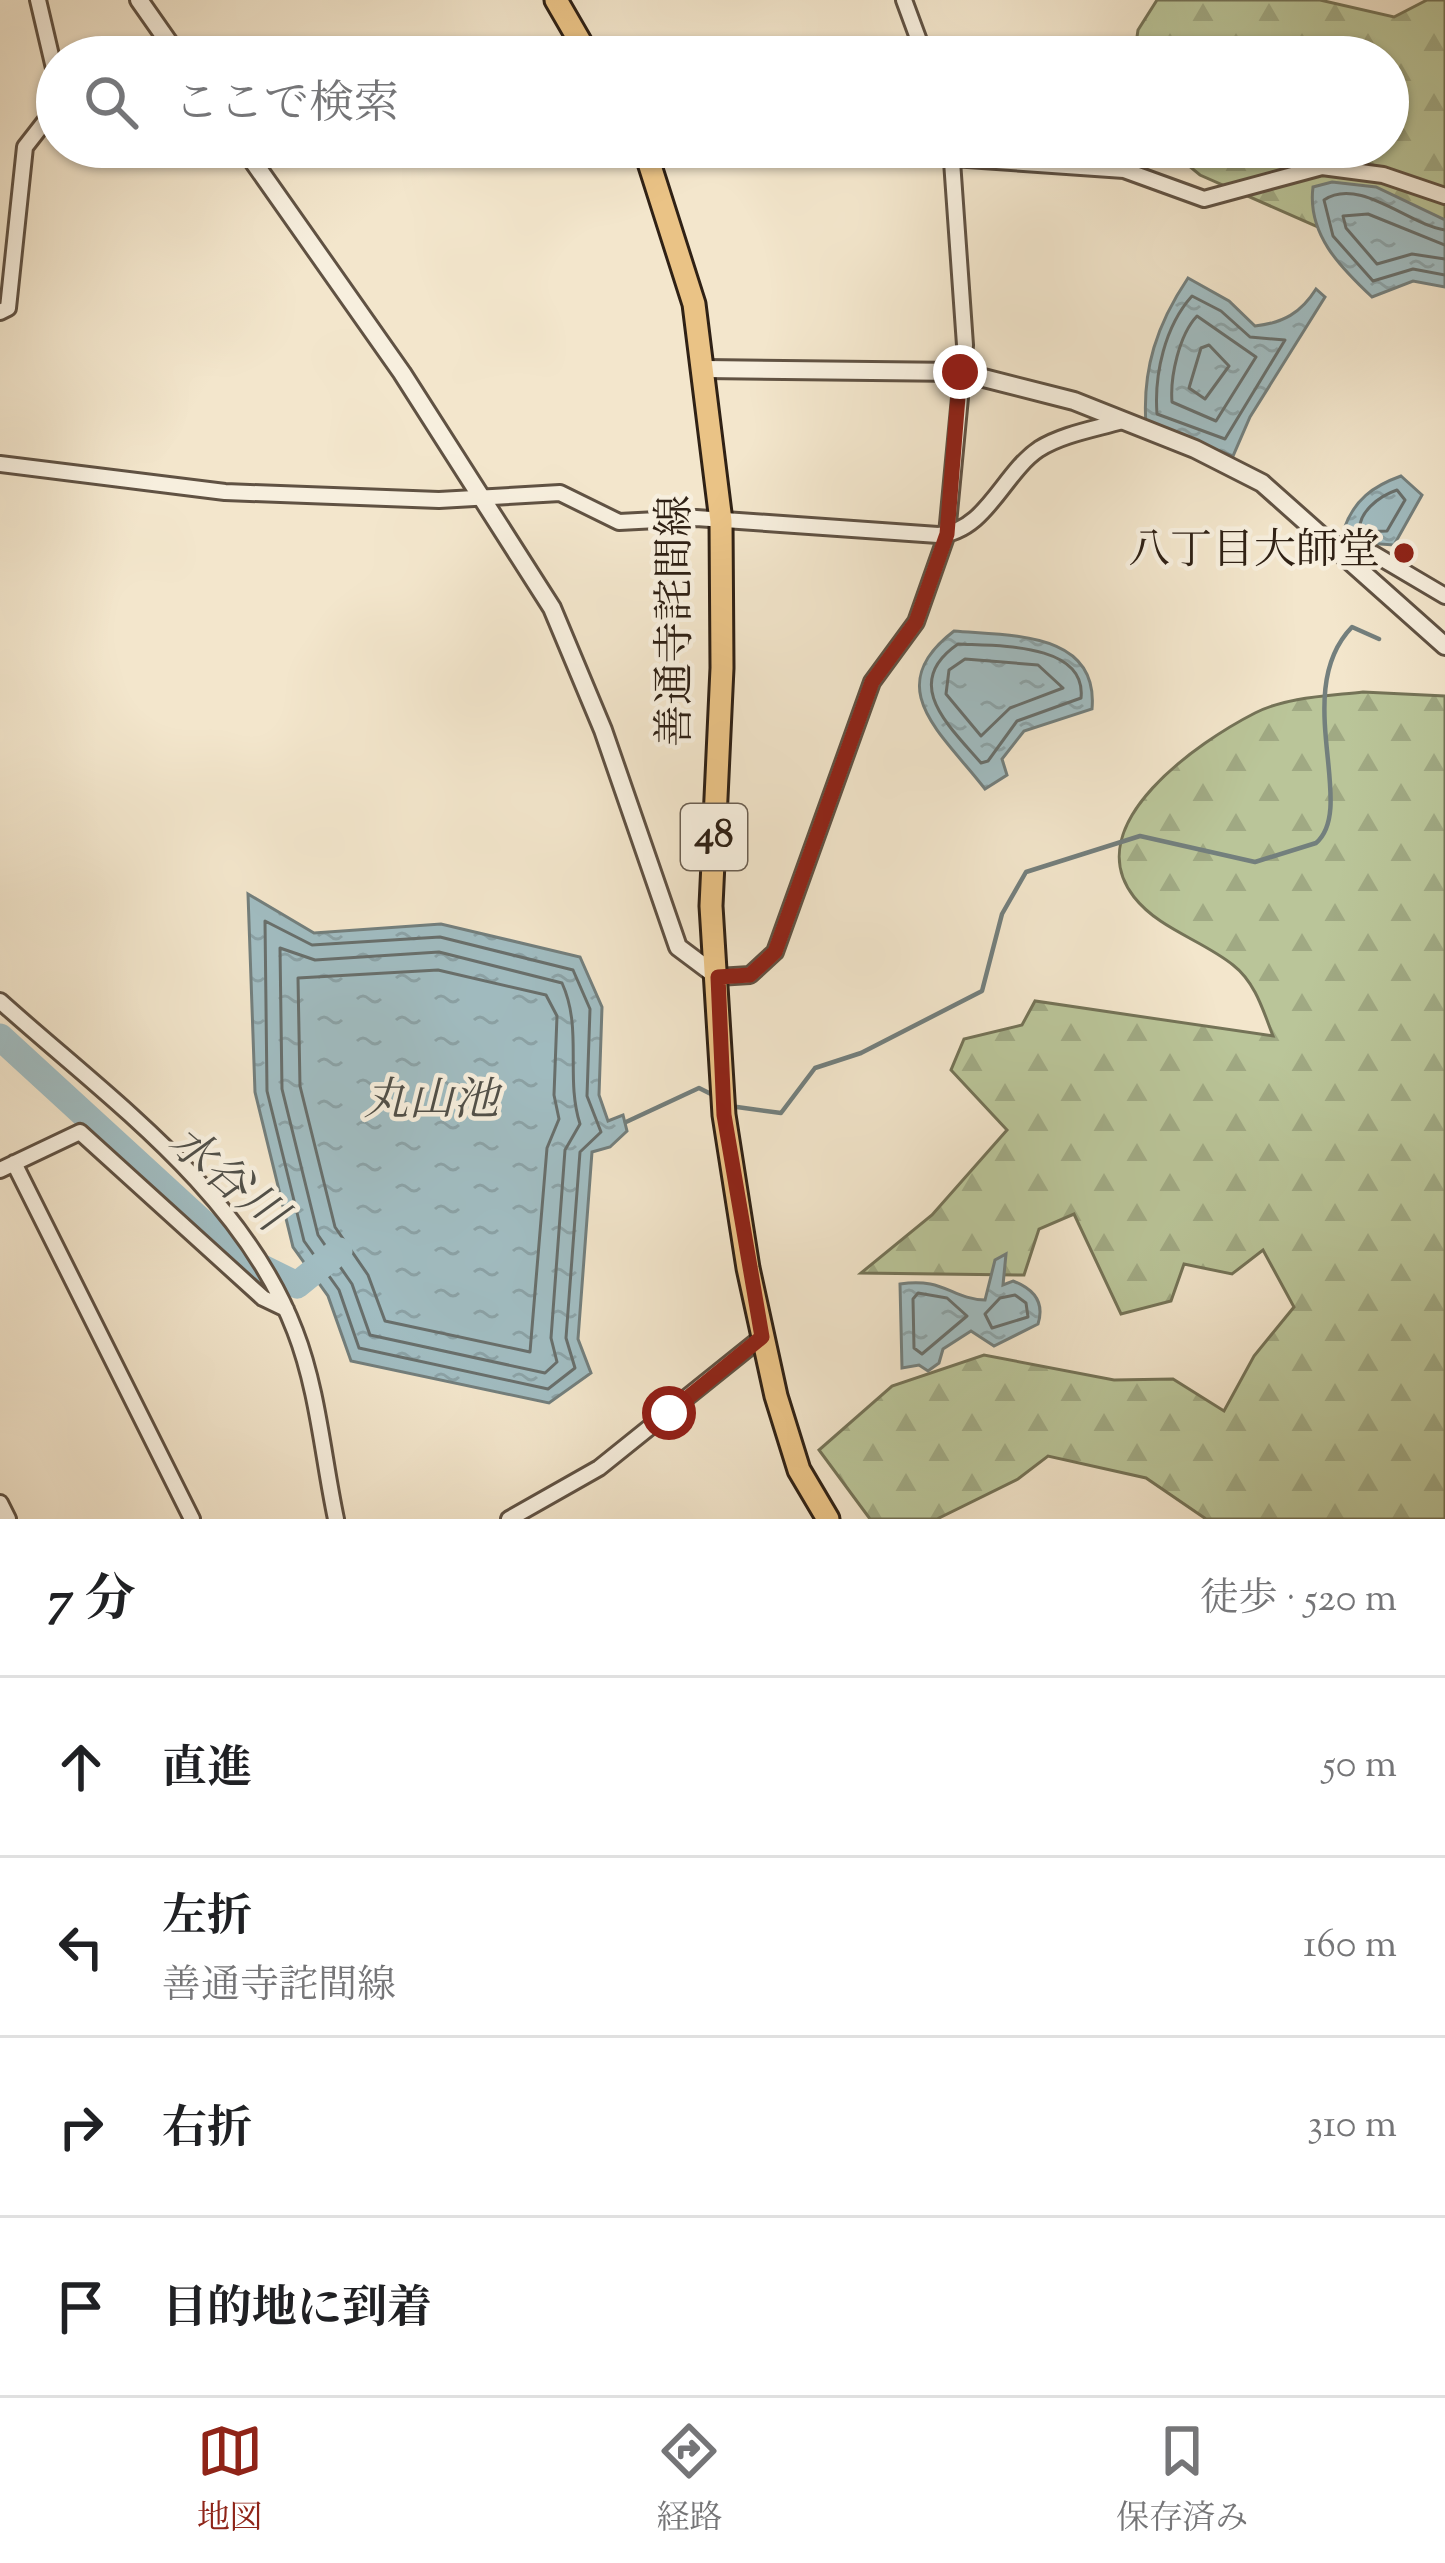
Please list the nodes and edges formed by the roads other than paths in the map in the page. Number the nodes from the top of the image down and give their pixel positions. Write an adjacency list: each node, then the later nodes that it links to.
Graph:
1 (38, 0): 5 (street)
2 (139, 0): 6 (street)
3 (556, 0): 7 (main road)
4 (904, 0): 8 (street)
5 (46, 36)
6 (164, 36)
7 (577, 36)
8 (917, 36)
9 (36, 134): 17 (street)
10 (257, 168): 22 (street)
11 (652, 168): 18 (main road, 善通寺詫間線 / 48)
12 (952, 168): 19 (street)
13 (1104, 168): 14 (street)
14 (1318, 168)
15 (1330, 168): 16 (street)
16 (1445, 196)
17 (0, 312)
18 (705, 369): 19 (street); 23 (main road, 善通寺詫間線 / 48)
19 (960, 372): 20 (street); 24 (street)
20 (1122, 421): 24 (street); 25 (street)
21 (0, 464): 22 (street)
22 (485, 498): 23 (street); 28 (street)
23 (721, 521): 24 (street); 28 (main road, 善通寺詫間線 / 48)
24 (947, 534): 28 (street)
25 (1334, 543): 26 (street); 27 (street)
26 (1445, 596)
27 (1445, 646)
28 (718, 977): 32 (main road, 善通寺詫間線 / 48)
29 (0, 1000): 31 (street)
30 (7, 1167): 31 (street); 35 (street)
31 (286, 1310): 36 (street)
32 (762, 1337): 37 (street); 38 (main road, 善通寺詫間線 / 48)
33 (0, 1503): 34 (street)
34 (8, 1519)
35 (192, 1519)
36 (336, 1519)
37 (509, 1519)
38 (828, 1519)

